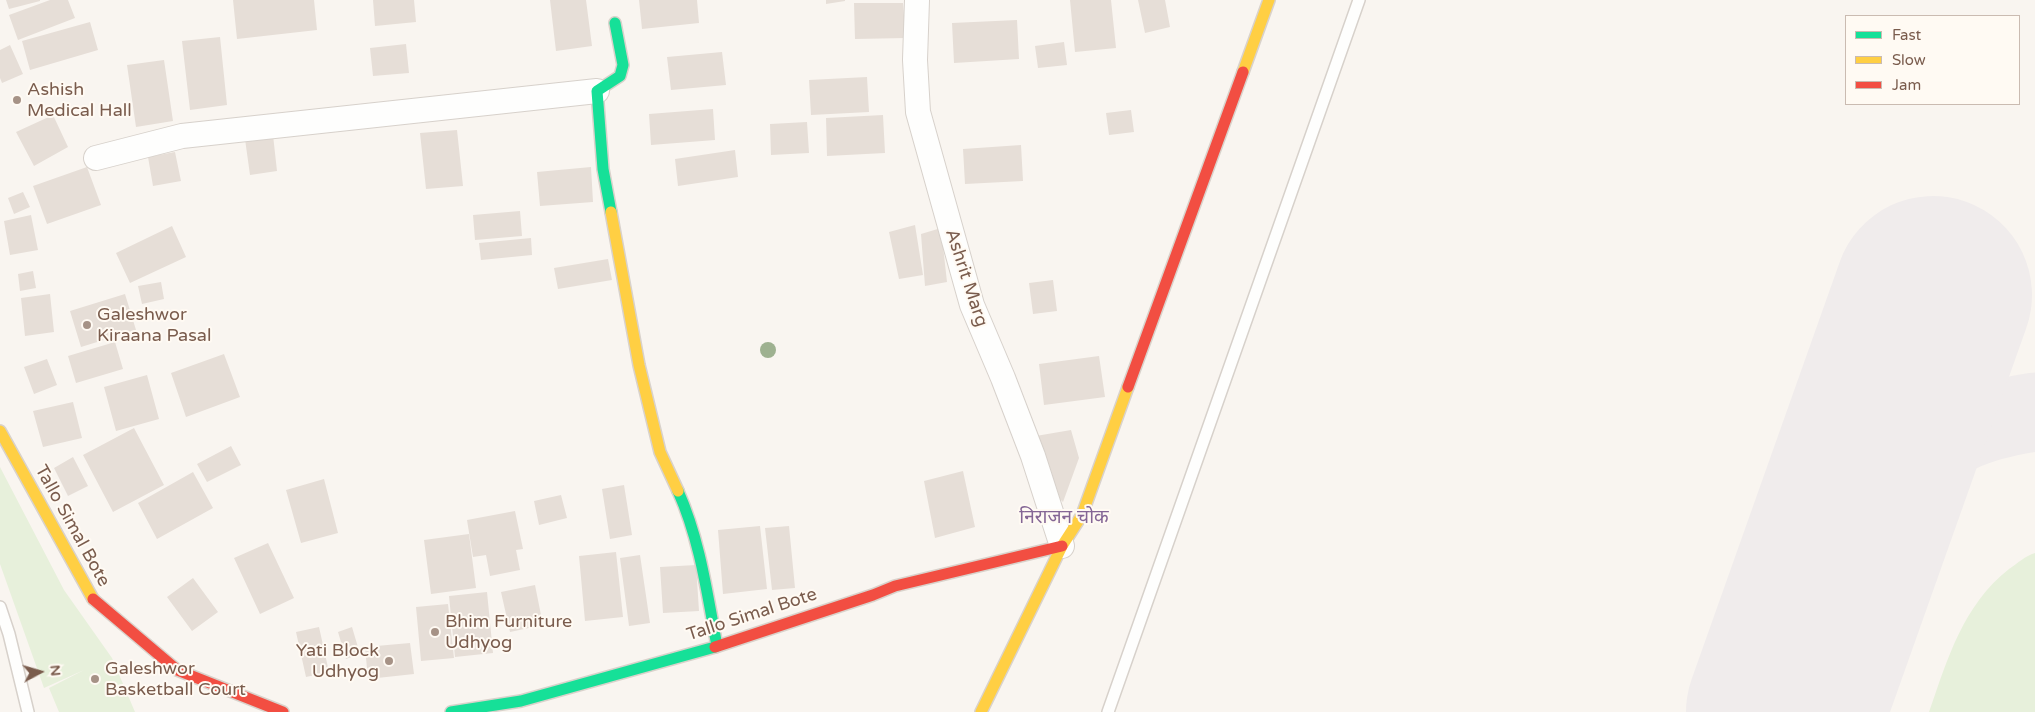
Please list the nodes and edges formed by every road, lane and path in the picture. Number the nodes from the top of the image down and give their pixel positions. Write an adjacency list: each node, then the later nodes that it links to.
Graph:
1 (917, 0): 8 (street, Ashrit Marg)
2 (1269, 0): 8 (main road)
3 (1359, 0): 15 (lane)
4 (615, 23): 5 (main road)
5 (597, 91): 6 (street); 10 (main road)
6 (96, 158)
7 (0, 431): 12 (main road, Tallo Simal Bote)
8 (1062, 546): 10 (main road, Tallo Simal Bote); 14 (main road)
9 (0, 607): 11 (lane)
10 (716, 646): 13 (main road, Tallo Simal Bote)
11 (28, 712)
12 (283, 712)
13 (451, 712)
14 (981, 712)
15 (1108, 712)

